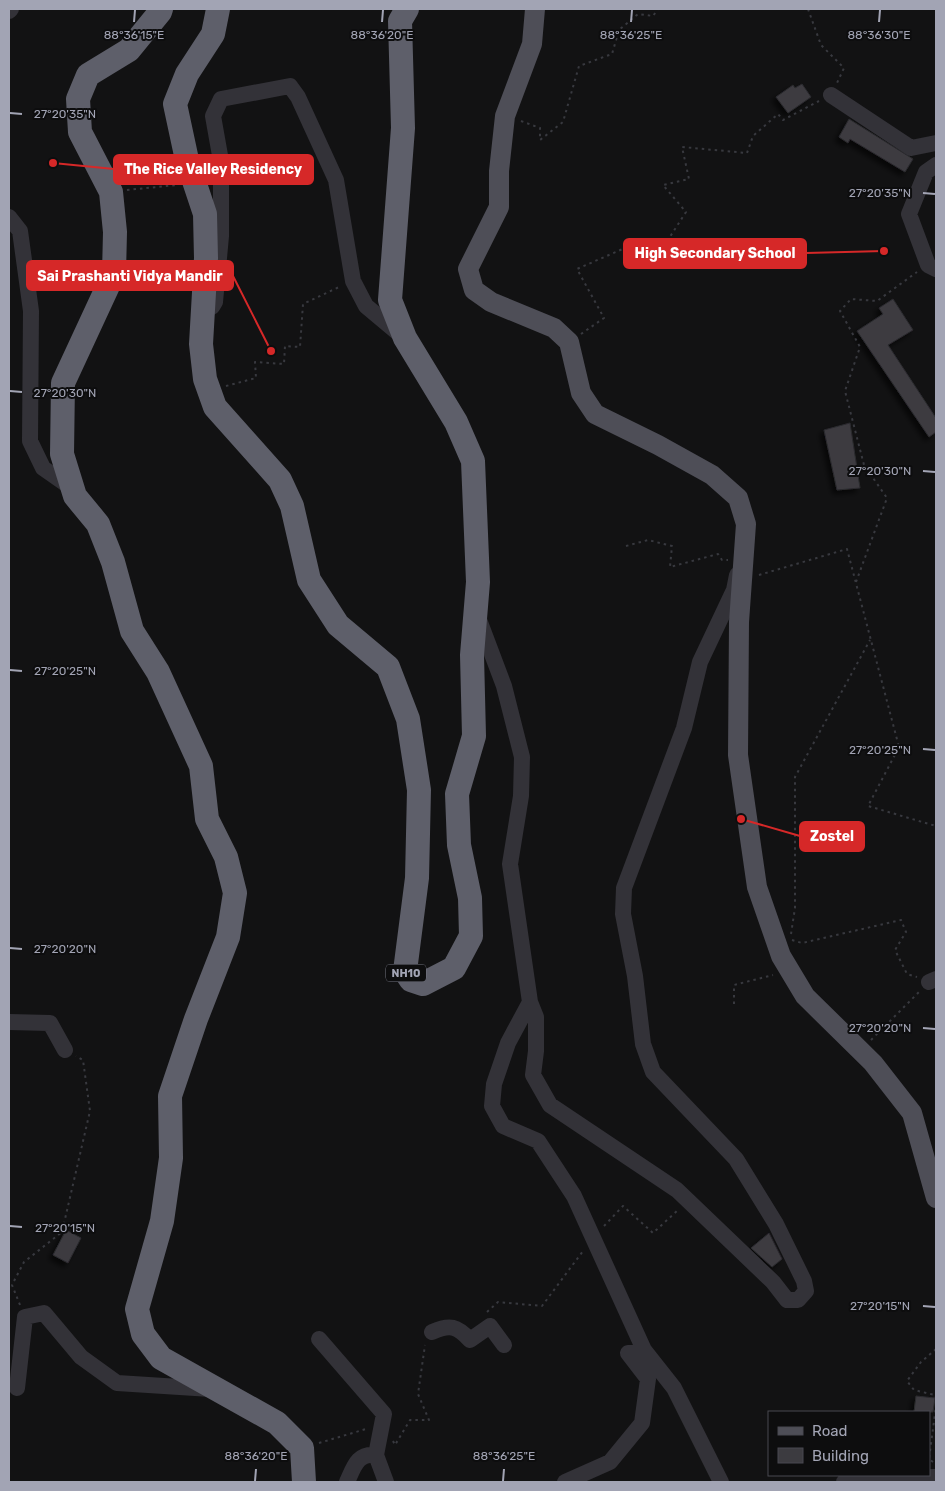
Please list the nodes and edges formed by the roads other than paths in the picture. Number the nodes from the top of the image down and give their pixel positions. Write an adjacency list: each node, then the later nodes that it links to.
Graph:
1 (161, 9): 12 (highway)
2 (218, 9): 10 (highway, NH10)
3 (407, 9): 11 (highway, NH10)
4 (536, 9): 13 (main road)
5 (830, 95): 6 (street)
6 (936, 143)
7 (936, 165): 9 (street)
8 (9, 217): 12 (street)
9 (932, 267)
10 (202, 328): 11 (street); 14 (highway, NH10)
11 (405, 338): 14 (highway, NH10)
12 (73, 489): 24 (highway)
13 (746, 542): 15 (street); 18 (main road)
14 (475, 610): 15 (street)
15 (530, 1002): 22 (street)
16 (9, 1022): 17 (street)
17 (65, 1050)
18 (936, 1198)
19 (432, 1332): 21 (street)
20 (319, 1339): 25 (street)
21 (504, 1345)
22 (644, 1350): 30 (street); 31 (street)
23 (17, 1388): 24 (street)
24 (214, 1389): 27 (highway)
25 (376, 1455): 28 (street); 29 (street)
26 (936, 1476): 32 (street)
27 (304, 1482)
28 (347, 1482)
29 (386, 1482)
30 (565, 1482)
31 (720, 1482)
32 (844, 1482)

